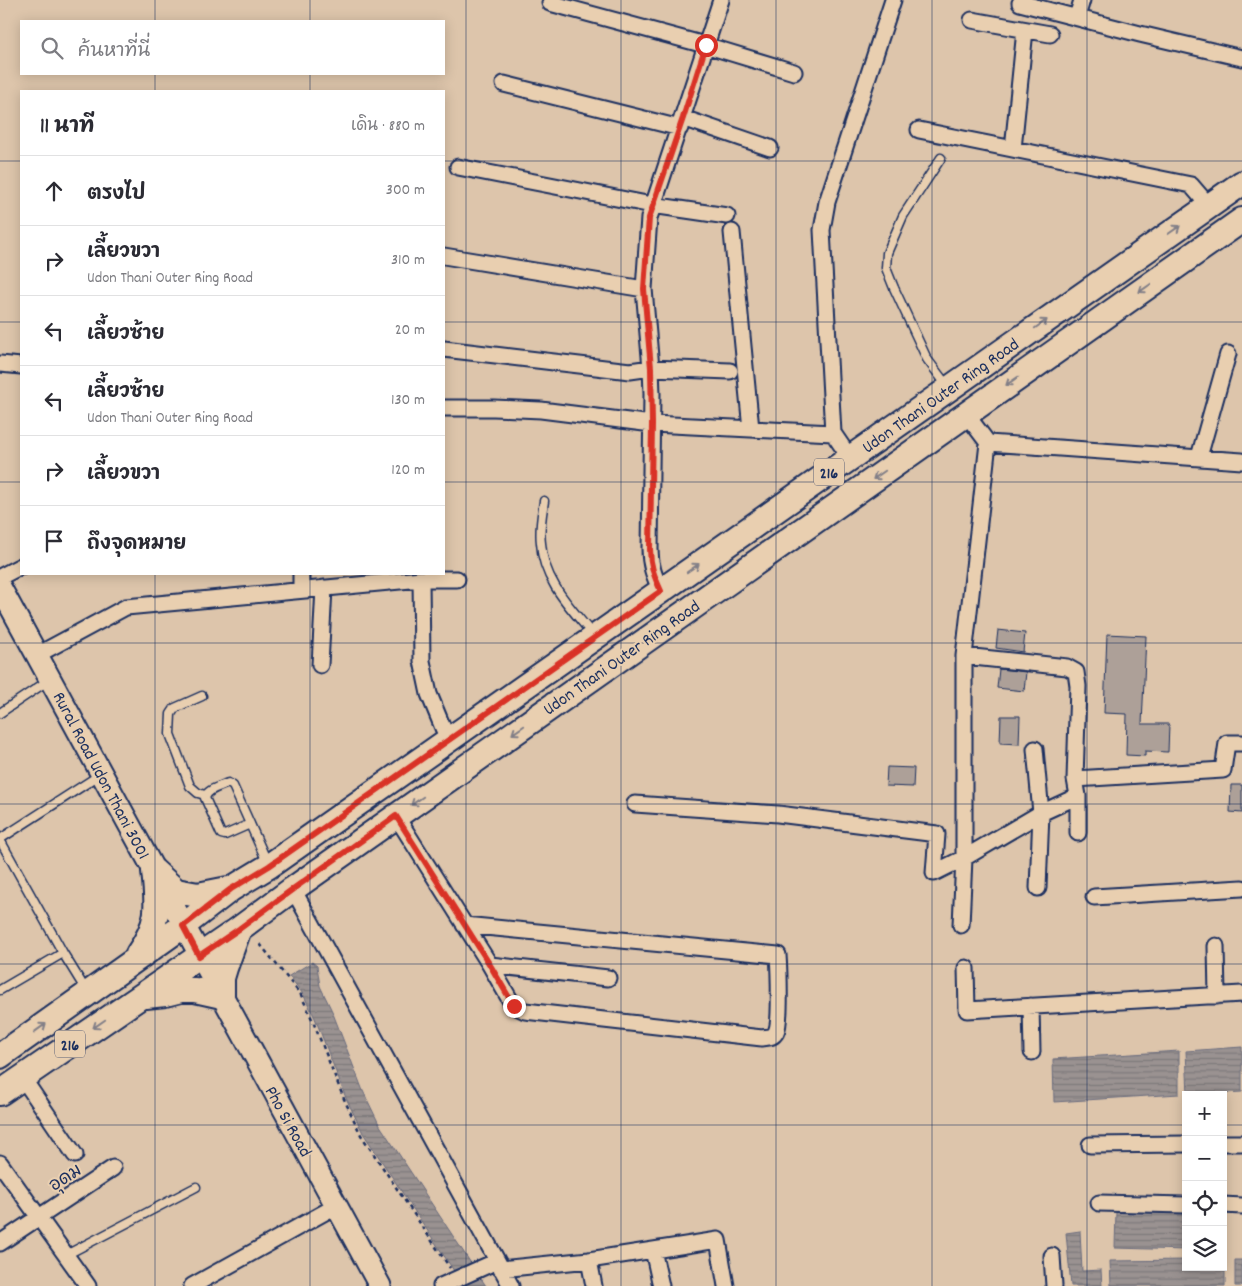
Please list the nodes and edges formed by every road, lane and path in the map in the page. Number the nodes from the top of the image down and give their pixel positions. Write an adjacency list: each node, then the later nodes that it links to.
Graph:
1 (721, 0): 10 (street)
2 (893, 0): 39 (street)
3 (1082, 0): 6 (street)
4 (550, 3): 10 (street)
5 (1020, 3): 6 (street)
6 (1077, 17): 11 (street)
7 (972, 20): 8 (street)
8 (1025, 30): 9 (street); 17 (street)
9 (1050, 34)
10 (706, 45): 12 (street); 14 (street)
11 (1242, 58)
12 (794, 72)
13 (504, 84): 14 (street)
14 (681, 123): 16 (street); 21 (street)
15 (919, 130): 17 (street)
16 (770, 148)
17 (1013, 149): 22 (street)
18 (941, 158): 34 (lane)
19 (458, 167): 21 (street)
20 (1242, 183): 22 (main road, Udon Thani Outer Ring Road / 216)
21 (652, 205): 23 (street); 27 (street)
22 (1209, 206): 34 (main road, Udon Thani Outer Ring Road / 216, one-way to 22)
23 (727, 216)
24 (1242, 220): 36 (main road, Udon Thani Outer Ring Road / 216, one-way to 36)
25 (732, 232): 38 (street)
26 (445, 256): 27 (street)
27 (644, 289): 32 (street)
28 (445, 349): 32 (street)
29 (1228, 354): 41 (street)
30 (0, 364): 31 (street)
31 (20, 366)
32 (651, 368): 33 (street); 37 (street)
33 (730, 370)
34 (949, 389): 42 (main road, Udon Thani Outer Ring Road / 216)
35 (445, 408): 37 (street)
36 (966, 414): 40 (street); 70 (main road, Udon Thani Outer Ring Road / 216, one-way to 70)
37 (652, 424): 38 (street); 53 (street)
38 (751, 429): 39 (street)
39 (833, 434): 42 (street)
40 (988, 442): 41 (street); 56 (street)
41 (1199, 456): 43 (street)
42 (850, 458): 53 (main road, Udon Thani Outer Ring Road / 216, one-way to 42)
43 (1242, 461)
44 (544, 501): 54 (lane)
45 (20, 567): 47 (street)
46 (302, 575): 52 (street)
47 (0, 577)
48 (426, 578): 49 (street); 51 (street); 61 (street)
49 (457, 579)
50 (0, 588): 55 (street, Rural Road Udon Thani 3001)
51 (324, 588): 52 (street); 57 (street)
52 (301, 590): 55 (street)
53 (661, 591): 54 (main road, Udon Thani Outer Ring Road / 216)
54 (595, 637): 61 (main road, Udon Thani Outer Ring Road / 216)
55 (37, 655): 58 (street, Rural Road Udon Thani 3001)
56 (964, 656): 65 (street); 74 (street)
57 (320, 665)
58 (50, 678): 60 (lane); 64 (street, Rural Road Udon Thani 3001)
59 (202, 696): 66 (lane)
60 (0, 713)
61 (448, 740): 75 (main road, Udon Thani Outer Ring Road / 216)
62 (1242, 743): 65 (street)
63 (1035, 749): 69 (street)
64 (102, 774): 73 (lane); 76 (street, Rural Road Udon Thani 3001)
65 (1075, 779): 67 (street)
66 (205, 795): 71 (lane); 71 (lane)
67 (1078, 796): 69 (street); 72 (street)
68 (635, 804): 74 (street)
69 (1041, 813): 74 (street); 77 (street)
70 (396, 816): 80 (main road, Udon Thani Outer Ring Road / 216); 82 (street)
71 (250, 824): 75 (lane)
72 (1078, 834)
73 (0, 839): 88 (lane)
74 (964, 858): 83 (street)
75 (269, 866): 79 (main road, Udon Thani Outer Ring Road / 216)
76 (154, 871): 79 (main road); 84 (street, Rural Road Udon Thani 3001); 90 (main road)
77 (1038, 888)
78 (1242, 888): 81 (street)
79 (231, 889): 84 (main road, Udon Thani Outer Ring Road / 216)
80 (293, 889): 85 (main road, Udon Thani Outer Ring Road / 216); 124 (street)
81 (1094, 897)
82 (464, 925): 91 (street); 91 (street)
83 (961, 925)
84 (183, 926): 89 (street, Pho Si Road); 90 (main road, Udon Thani Outer Ring Road / 216)
85 (239, 929): 89 (main road, Udon Thani Outer Ring Road / 216); 98 (main road)
86 (260, 944): 125 (path)
87 (1216, 946): 99 (street)
88 (63, 953): 94 (lane); 95 (lane)
89 (199, 956): 97 (main road, Udon Thani Outer Ring Road / 216); 98 (street, Pho Si Road)
90 (134, 960): 95 (main road, Udon Thani Outer Ring Road / 216)
91 (490, 965): 93 (street)
92 (966, 968): 100 (street)
93 (608, 978)
94 (0, 990)
95 (88, 993): 101 (main road, Udon Thani Outer Ring Road / 216, one-way to 95)
96 (1242, 994): 99 (street)
97 (140, 996): 98 (main road); 103 (main road, Udon Thani Outer Ring Road / 216, one-way to 103)
98 (222, 996): 116 (street, Pho Si Road)
99 (1217, 996): 100 (street)
100 (1031, 1006): 102 (street)
101 (1, 1052)
102 (1032, 1052)
103 (22, 1077): 104 (main road, Udon Thani Outer Ring Road / 216); 109 (street)
104 (0, 1093)
105 (1227, 1143): 106 (street)
106 (1242, 1143)
107 (1182, 1144): 108 (street)
108 (1090, 1145)
109 (75, 1155)
110 (0, 1163): 118 (street)
111 (113, 1168): 118 (street, อุดม)
112 (196, 1186): 121 (lane)
113 (1099, 1203): 114 (street)
114 (1182, 1205)
115 (1227, 1205): 117 (street)
116 (336, 1206): 126 (street, Pho Si Road); 128 (street)
117 (1242, 1206)
118 (38, 1217): 119 (street, อุดม); 121 (street)
119 (0, 1243)
120 (653, 1250): 123 (street); 132 (street); 133 (street)
121 (66, 1256): 127 (street)
122 (1052, 1256): 134 (street)
123 (589, 1260): 124 (street); 131 (street)
124 (499, 1265): 125 (street); 130 (street)
125 (458, 1278): 129 (street)
126 (378, 1285)
127 (86, 1286)
128 (192, 1286)
129 (441, 1286)
130 (511, 1286)
131 (594, 1286)
132 (661, 1286)
133 (726, 1286)
134 (1054, 1286)

